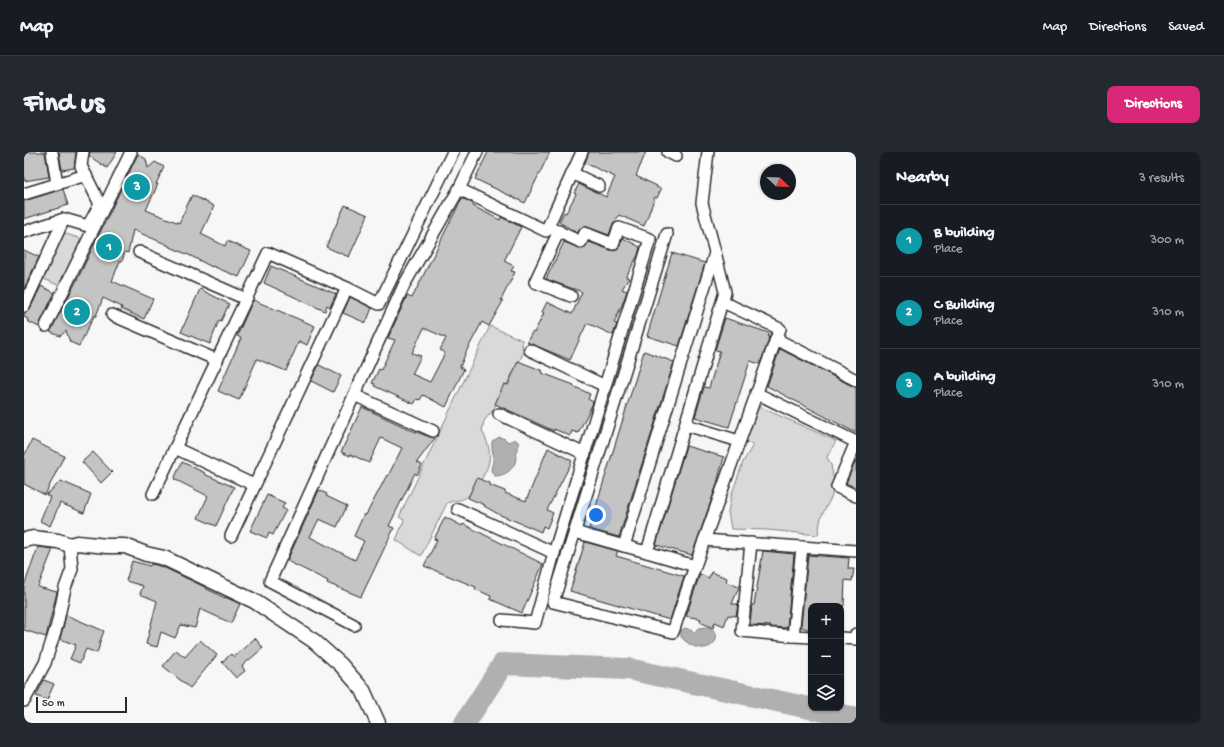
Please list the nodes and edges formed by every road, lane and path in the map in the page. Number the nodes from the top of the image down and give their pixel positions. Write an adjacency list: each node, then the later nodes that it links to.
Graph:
1 (52, 152): 10 (street)
2 (83, 152): 9 (street)
3 (131, 152): 26 (street)
4 (453, 152): 20 (street)
5 (477, 152): 12 (street)
6 (582, 152): 8 (street)
7 (708, 152): 19 (street)
8 (572, 173): 11 (street); 15 (street)
9 (86, 175): 10 (street); 14 (street)
10 (57, 184): 13 (street)
11 (599, 186)
12 (459, 189): 15 (street); 33 (street)
13 (24, 194)
14 (64, 219): 16 (street); 24 (street)
15 (554, 229): 21 (street); 31 (street)
16 (24, 232)
17 (667, 234): 45 (street)
18 (139, 252): 22 (street)
19 (716, 252): 23 (street); 51 (street)
20 (347, 288): 22 (street); 41 (street)
21 (571, 296)
22 (246, 299): 29 (street)
23 (723, 302): 27 (street); 35 (street)
24 (24, 306)
25 (112, 315): 29 (street)
26 (46, 326)
27 (776, 339): 30 (street); 32 (street)
28 (530, 350): 31 (street)
29 (217, 360): 39 (street)
30 (856, 380)
31 (605, 386): 40 (street)
32 (756, 393): 37 (street); 38 (street)
33 (354, 395): 36 (street); 58 (street)
34 (499, 414): 40 (street)
35 (686, 425): 37 (street); 54 (street)
36 (434, 431)
37 (739, 441): 48 (street)
38 (856, 442): 43 (street)
39 (175, 448): 41 (street); 42 (street)
40 (585, 454): 55 (street)
41 (254, 485): 46 (street)
42 (153, 494)
43 (856, 496)
44 (458, 509): 55 (street)
45 (575, 532): 51 (street); 56 (street)
46 (231, 536)
47 (24, 540): 50 (street)
48 (704, 540): 49 (street); 56 (street)
49 (751, 543): 52 (street); 60 (street)
50 (70, 545): 63 (street); 64 (street)
51 (624, 546): 54 (street)
52 (802, 547): 53 (street); 60 (street)
53 (856, 551)
54 (647, 552): 56 (street)
55 (554, 554): 57 (street)
56 (695, 566)
57 (502, 620)
58 (354, 625)
59 (856, 634): 62 (street)
60 (793, 636): 61 (street)
61 (808, 637)
62 (844, 638)
63 (24, 702)
64 (378, 723)

